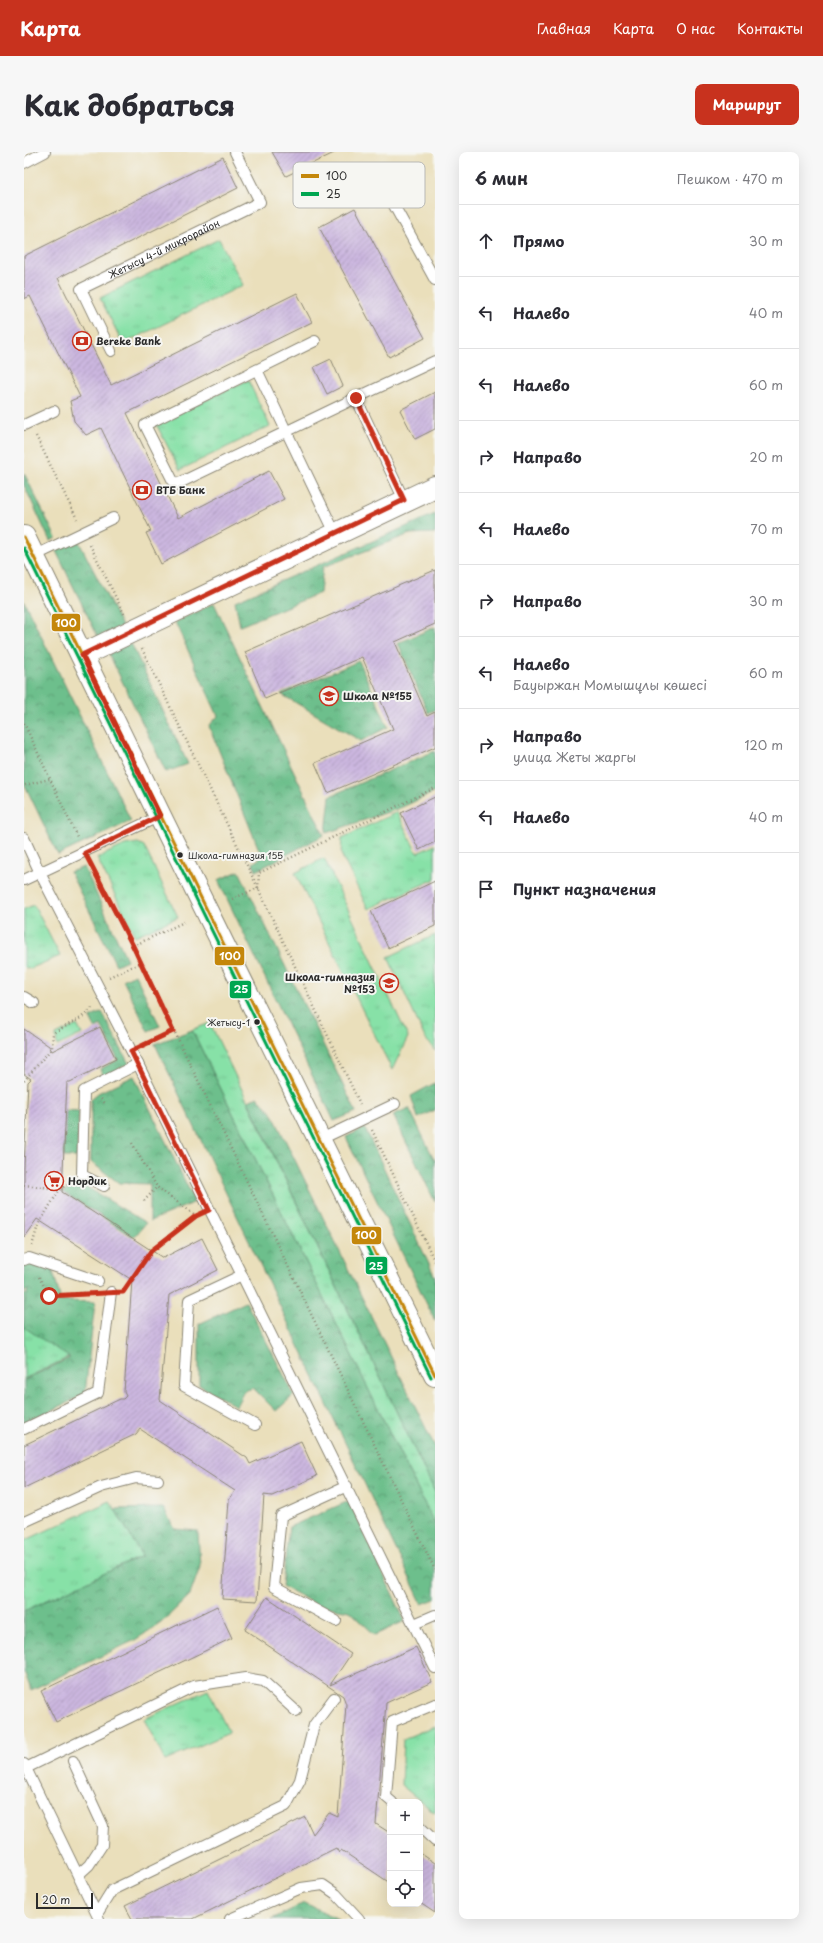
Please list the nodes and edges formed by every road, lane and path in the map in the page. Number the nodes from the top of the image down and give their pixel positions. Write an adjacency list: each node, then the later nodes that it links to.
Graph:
1 (45, 152): 3 (lane)
2 (236, 152): 7 (lane, Жетысу 4-й микрорайон)
3 (24, 162)
4 (395, 208): 5 (lane)
5 (435, 280)
6 (315, 341): 9 (lane)
7 (111, 351)
8 (435, 361): 10 (lane)
9 (257, 370): 13 (lane); 13 (lane)
10 (356, 398): 13 (lane); 15 (lane)
11 (54, 411): 12 (lane)
12 (27, 424): 17 (path)
13 (285, 431): 18 (lane)
14 (435, 487): 15 (main road)
15 (404, 500): 18 (main road)
16 (113, 518): 17 (lane)
17 (84, 532): 20 (lane); 21 (path)
18 (335, 533): 21 (main road)
19 (24, 537): 20 (main road)
20 (34, 556): 22 (main road)
21 (133, 630): 22 (main road); 32 (path)
22 (82, 655): 27 (main road)
23 (24, 723): 24 (path)
24 (50, 780): 25 (path); 29 (path)
25 (25, 785)
26 (435, 788): 32 (path)
27 (160, 816): 29 (lane); 47 (main road)
28 (24, 838): 30 (lane)
29 (85, 853): 30 (lane); 35 (path)
30 (40, 873): 31 (lane); 37 (lane)
31 (24, 880)
32 (258, 888): 33 (path); 46 (path)
33 (232, 899)
34 (184, 922): 35 (path)
35 (133, 946): 36 (path)
36 (140, 963): 37 (path); 41 (path)
37 (96, 983): 39 (lane)
38 (24, 997): 40 (lane)
39 (103, 997): 42 (lane); 44 (path)
40 (34, 1003)
41 (173, 1031): 42 (path); 68 (path)
42 (131, 1051): 43 (lane)
43 (138, 1064): 49 (lane); 55 (lane)
44 (24, 1081)
45 (395, 1104): 46 (lane)
46 (366, 1117): 47 (lane); 58 (path)
47 (319, 1140): 62 (main road)
48 (132, 1143): 52 (path)
49 (82, 1175): 51 (lane); 53 (path)
50 (24, 1185): 53 (path)
51 (104, 1186)
52 (157, 1187): 54 (path); 56 (path)
53 (60, 1189): 57 (path)
54 (144, 1201)
55 (209, 1210): 56 (path); 59 (lane)
56 (196, 1216): 61 (path)
57 (26, 1259): 60 (lane); 61 (path)
58 (435, 1262)
59 (242, 1274): 63 (lane); 66 (lane)
60 (98, 1281)
61 (111, 1292): 64 (lane)
62 (435, 1374)
63 (255, 1425)
64 (24, 1429)
65 (158, 1480): 67 (lane)
66 (347, 1486): 70 (lane); 71 (lane)
67 (24, 1522)
68 (435, 1570)
69 (435, 1614): 71 (lane)
70 (336, 1622)
71 (414, 1624): 72 (lane)
72 (435, 1668)
73 (334, 1698): 82 (lane)
74 (435, 1704): 78 (lane)
75 (296, 1711): 77 (lane)
76 (73, 1761): 81 (lane)
77 (25, 1766): 81 (lane)
78 (388, 1799)
79 (423, 1830): 80 (lane)
80 (435, 1841)
81 (78, 1875): 82 (lane)
82 (98, 1916)
83 (230, 1919): 84 (lane)
84 (359, 1919)

